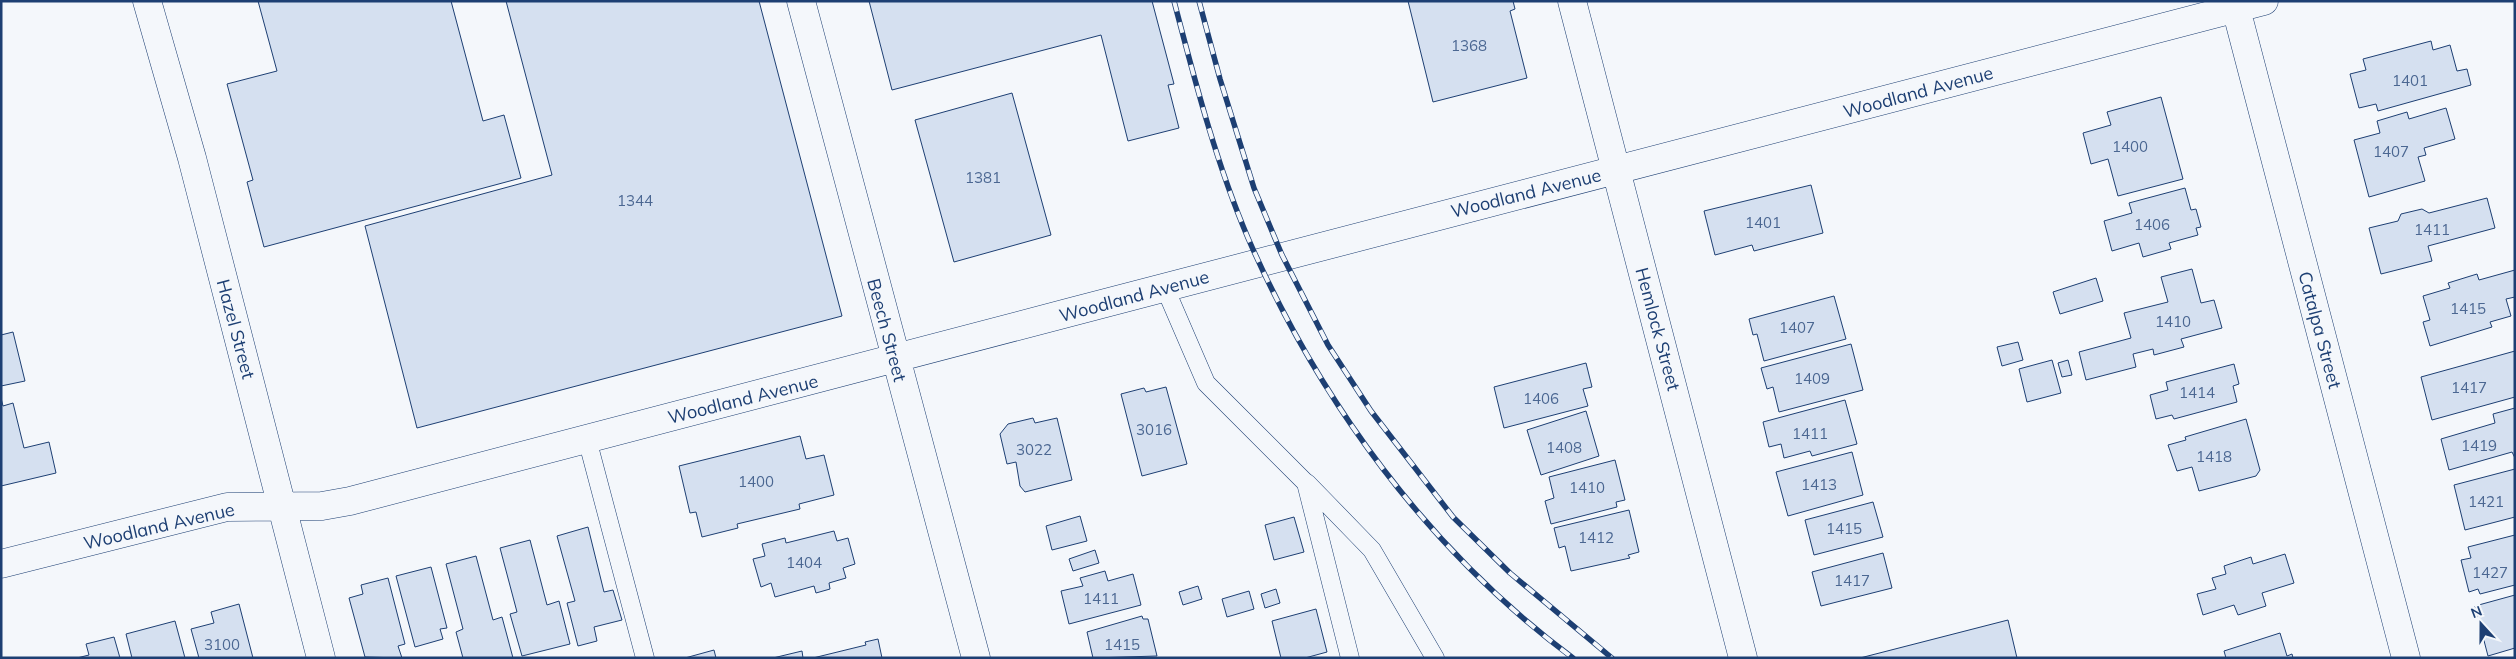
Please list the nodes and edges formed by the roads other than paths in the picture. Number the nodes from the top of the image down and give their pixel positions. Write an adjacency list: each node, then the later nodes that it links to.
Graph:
1 (147, 1): 11 (street, Hazel Street)
2 (801, 1): 8 (street, Beech Street)
3 (1572, 1): 6 (street, Hemlock Street)
4 (2264, 1): 5 (street, Woodland Avenue)
5 (2235, 5): 6 (street, Woodland Avenue); 19 (street, Catalpa Street)
6 (1616, 171): 7 (street, Woodland Avenue); 18 (street, Hemlock Street)
7 (1165, 288): 8 (street, Woodland Avenue); 10 (lane)
8 (895, 359): 9 (street, Woodland Avenue); 15 (street, Beech Street)
9 (586, 440): 11 (street, Woodland Avenue); 14 (lane)
10 (1306, 483): 16 (lane); 17 (lane)
11 (281, 506): 12 (street, Woodland Avenue); 13 (street, Hazel Street)
12 (1, 564)
13 (320, 658)
14 (645, 658)
15 (976, 658)
16 (1350, 658)
17 (1435, 658)
18 (1743, 658)
19 (2406, 658)

